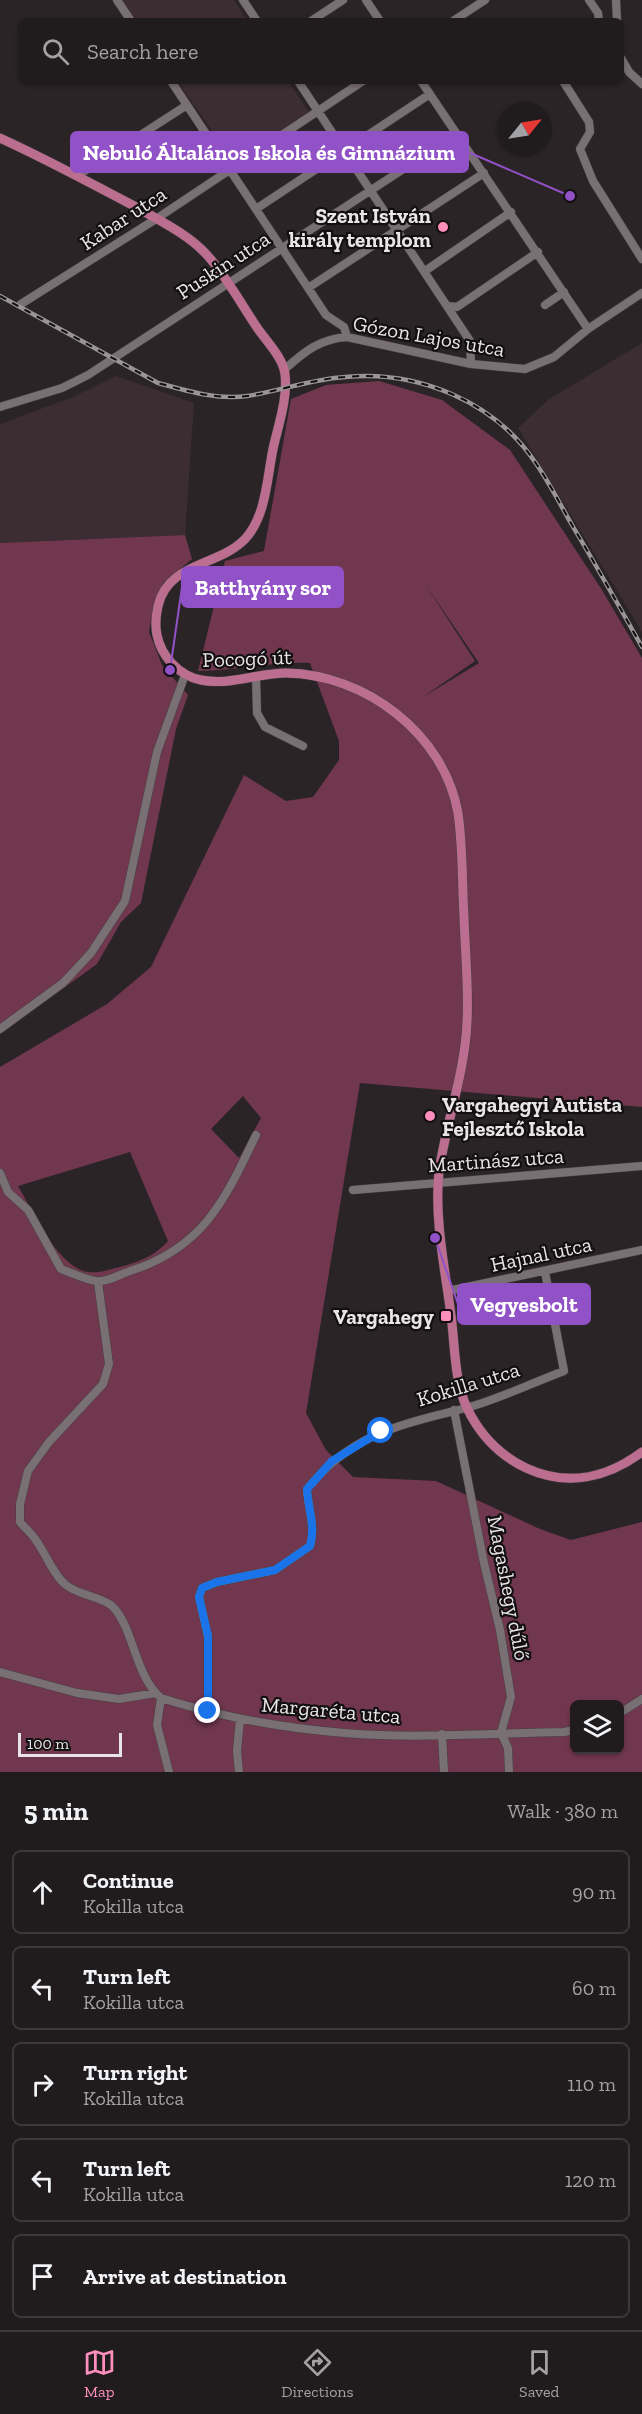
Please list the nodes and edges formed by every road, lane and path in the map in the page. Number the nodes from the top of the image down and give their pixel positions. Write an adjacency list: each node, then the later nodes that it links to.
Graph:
1 (117, 0): 8 (street)
2 (243, 0): 9 (street)
3 (343, 0): 10 (street)
4 (366, 0): 11 (street)
5 (485, 0): 12 (street)
6 (589, 0): 13 (street)
7 (616, 0): 14 (street)
8 (129, 18)
9 (255, 18)
10 (316, 18)
11 (378, 18)
12 (458, 18)
13 (599, 18)
14 (617, 18)
15 (624, 63): 21 (street)
16 (173, 84): 23 (street)
17 (300, 84): 24 (street)
18 (358, 84): 24 (street, Kabar utca)
19 (423, 84): 22 (street)
20 (565, 84): 38 (street)
21 (642, 84)
22 (430, 94): 25 (street); 27 (street)
23 (187, 105): 28 (street); 30 (street)
24 (318, 111): 27 (street); 28 (street, Kabar utca)
25 (457, 134): 29 (street); 31 (street, Puskin utca)
26 (0, 138): 30 (main road)
27 (345, 151): 31 (street); 32 (street)
28 (230, 169): 32 (street); 34 (street, Kabar utca)
29 (484, 173): 33 (street); 35 (street)
30 (77, 176): 34 (main road)
31 (372, 192): 35 (street); 36 (street, Puskin utca)
32 (256, 209): 36 (street)
33 (511, 212): 37 (street); 39 (street)
34 (156, 219): 40 (main road); 44 (street, Kabar utca)
35 (398, 231): 39 (street); 41 (street)
36 (282, 248): 40 (street, Puskin utca); 41 (street)
37 (538, 252): 42 (street); 46 (street)
38 (642, 259)
39 (425, 271): 46 (street)
40 (227, 283): 50 (main road); 51 (street, Puskin utca)
41 (308, 288): 48 (street)
42 (564, 292): 45 (street); 47 (street)
43 (642, 293): 47 (street, Gózon Lajos utca)
44 (21, 304)
45 (545, 304)
46 (448, 306): 49 (street)
47 (588, 329): 49 (street, Gózon Lajos utca)
48 (347, 337): 49 (street, Gózon Lajos utca); 50 (street, Gózon Lajos utca)
49 (471, 364)
50 (285, 369): 52 (main road, Pocogó út)
51 (0, 407)
52 (185, 675): 53 (main road, Pocogó út); 55 (street)
53 (256, 676): 54 (street); 59 (main road, Pocogó út)
54 (303, 746)
55 (0, 1029)
56 (256, 1136): 63 (street)
57 (642, 1166): 59 (street, Martinász utca)
58 (0, 1173): 63 (street)
59 (438, 1182): 60 (street, Martinász utca); 64 (main road, Pocogó út)
60 (353, 1190)
61 (642, 1250): 62 (street, Hajnal utca)
62 (544, 1272): 64 (street, Hajnal utca); 65 (street, Kokilla utca)
63 (98, 1282): 69 (street)
64 (448, 1291): 65 (main road, Pocogó út)
65 (467, 1408): 66 (street, Kokilla utca); 67 (main road, Pocogó út)
66 (454, 1410): 72 (street, Kokilla utca); 75 (street, Magashegy dűlő)
67 (642, 1452)
68 (0, 1672): 69 (street)
69 (158, 1696): 72 (street, Margaréta utca); 77 (street)
70 (642, 1699): 71 (street)
71 (624, 1710)
72 (208, 1711): 73 (street, Margaréta utca)
73 (240, 1720): 76 (street, Margaréta utca); 78 (street)
74 (570, 1731): 75 (street, Margaréta utca)
75 (501, 1732): 76 (street, Margaréta utca); 80 (street)
76 (442, 1734): 79 (street)
77 (169, 1772)
78 (239, 1772)
79 (444, 1772)
80 (509, 1772)

